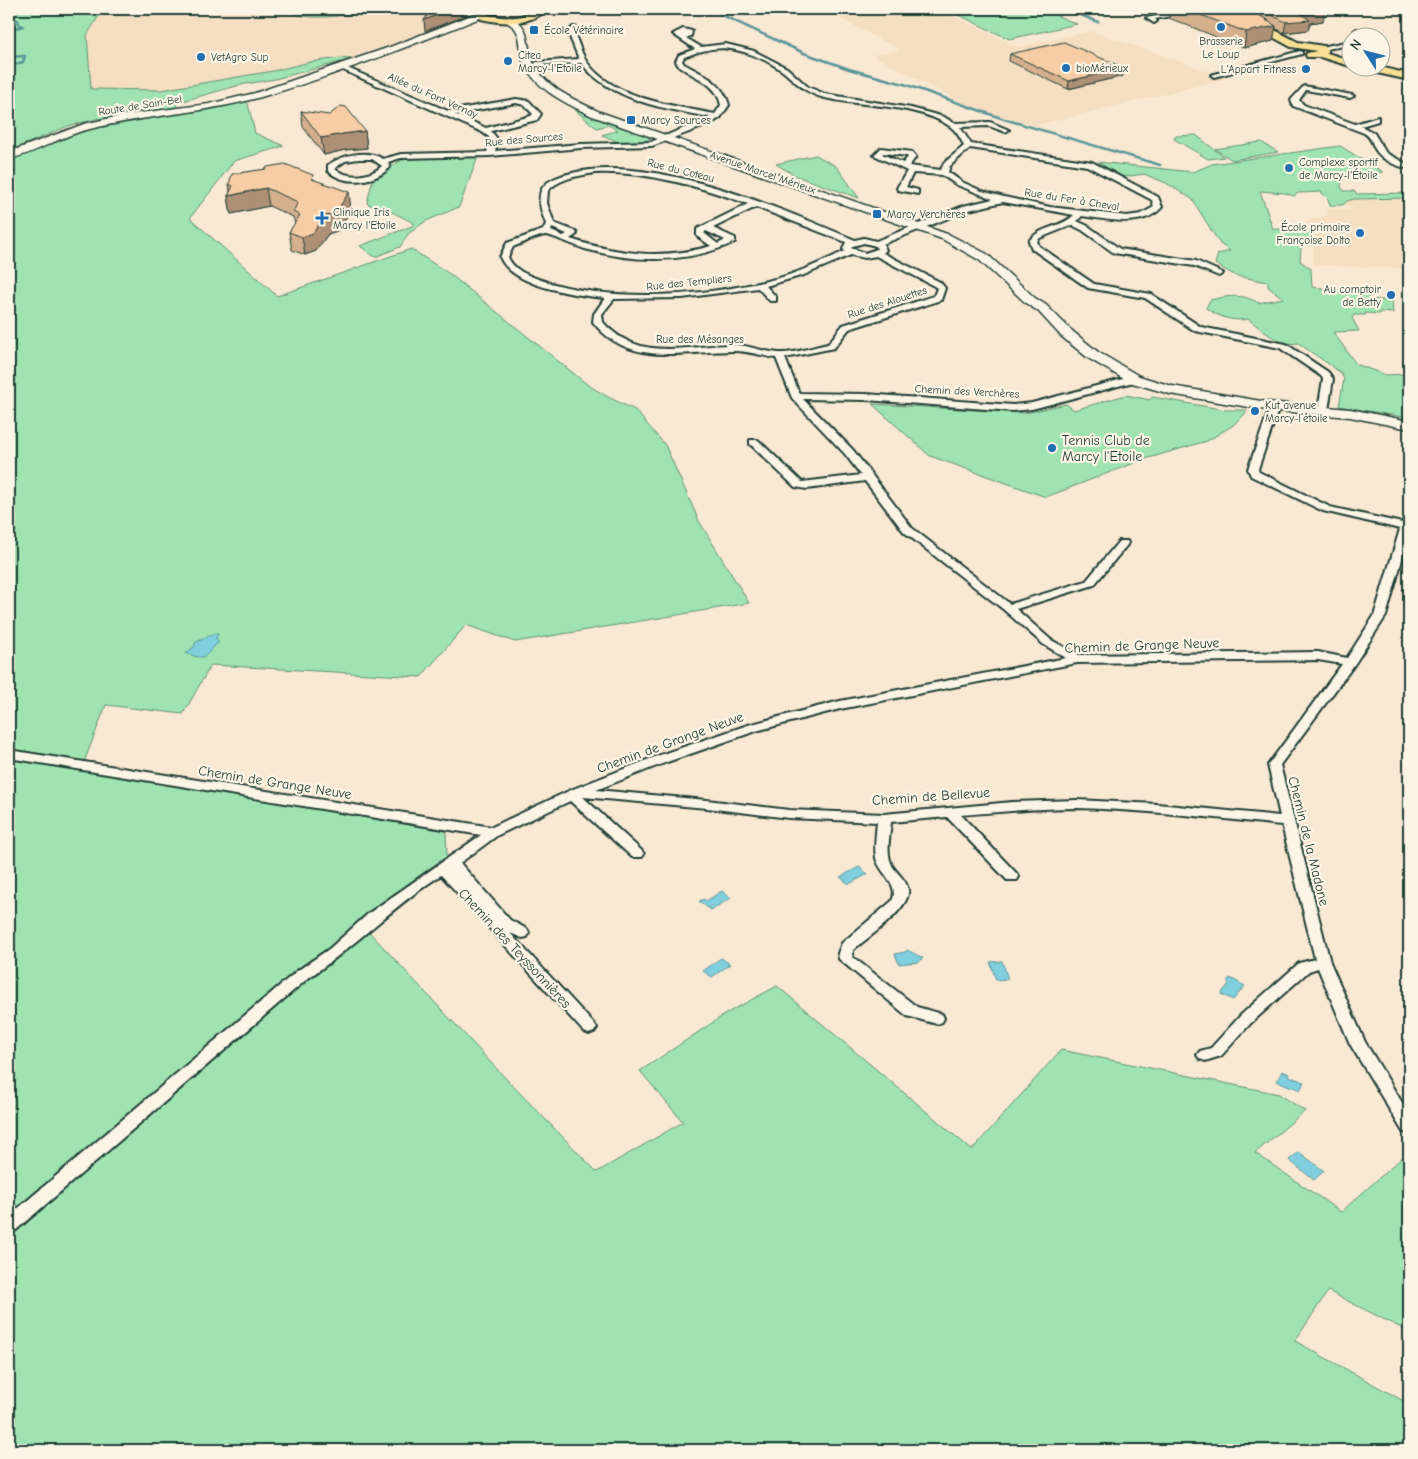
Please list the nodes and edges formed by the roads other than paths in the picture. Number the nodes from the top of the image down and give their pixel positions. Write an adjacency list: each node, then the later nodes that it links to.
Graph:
1 (1203, 9): 6 (street)
2 (1227, 9): 11 (main road)
3 (484, 12): 5 (main road); 13 (main road, Route de Sain-Bel)
4 (534, 12): 5 (main road); 16 (main road, Avenue Marcel Mérieux)
5 (504, 20): 17 (main road, Route de Sain-Bel); 32 (main road, Avenue Marcel Mérieux)
6 (1154, 21)
7 (575, 28): 15 (street)
8 (681, 37): 10 (street)
9 (1340, 46): 12 (street)
10 (700, 49): 23 (street); 26 (street)
11 (1300, 50): 12 (main road); 19 (street)
12 (1320, 51): 14 (main road)
13 (369, 57): 17 (street); 21 (main road, Route de Sain-Bel)
14 (1340, 58)
15 (583, 61): 16 (street); 26 (street)
16 (537, 64): 32 (main road, Avenue Marcel Mérieux)
17 (345, 69): 21 (main road, Route de Sain-Bel); 24 (street, Allée du Font Vernay)
18 (1390, 73): 20 (main road)
19 (1214, 75)
20 (1409, 77)
21 (278, 89): 35 (main road, Route de Sain-Bel)
22 (1350, 96): 29 (street)
23 (896, 108): 25 (street); 28 (street)
24 (448, 113): 30 (street, Allée du Font Vernay); 30 (street)
25 (884, 115)
26 (717, 116): 32 (street, Rue des Sources)
27 (1374, 119): 29 (street)
28 (952, 125): 31 (street); 33 (street)
29 (1356, 126): 37 (street)
30 (485, 130): 34 (street, Allée du Font Vernay)
31 (1005, 130)
32 (668, 137): 34 (street, Rue des Sources); 46 (main road, Avenue Marcel Mérieux)
33 (968, 146): 38 (street); 43 (street, Rue du Fer à Cheval)
34 (490, 154): 36 (street, Rue des Sources)
35 (9, 156)
36 (383, 161): 36 (street, Rue des Sources)
37 (1408, 167)
38 (944, 173): 39 (street); 40 (street, Rue du Fer à Cheval)
39 (915, 192)
40 (965, 194): 41 (street, Rue du Fer à Cheval); 44 (street)
41 (1001, 200): 43 (street, Rue du Fer à Cheval); 44 (street)
42 (757, 203): 47 (street, Rue du Coteau); 48 (street); 49 (street, Rue du Coteau)
43 (1081, 213): 45 (street)
44 (946, 216): 46 (street)
45 (1072, 222): 54 (street); 62 (street)
46 (922, 225): 50 (street); 59 (main road, Avenue Marcel Mérieux)
47 (548, 228): 51 (street); 56 (street, Rue des Templiers)
48 (706, 228): 51 (street); 51 (street)
49 (853, 242): 50 (street, Rue du Coteau); 52 (street)
50 (877, 243): 53 (street)
51 (717, 247)
52 (851, 252): 53 (street); 55 (street, Rue des Templiers)
53 (877, 253): 58 (street, Rue des Alouettes)
54 (1219, 273)
55 (760, 285): 56 (street, Rue des Templiers); 57 (street)
56 (610, 296): 58 (street, Rue des Mésanges)
57 (773, 299)
58 (780, 356): 60 (street)
59 (1134, 379): 60 (street, Chemin des Verchères); 61 (main road, Avenue Marcel Mérieux)
60 (795, 396): 65 (street)
61 (1274, 407): 62 (main road, Avenue Marcel Mérieux); 66 (street)
62 (1323, 410): 63 (main road, Avenue Marcel Mérieux)
63 (1405, 425)
64 (754, 442): 65 (street)
65 (868, 477): 68 (street)
66 (1408, 522): 70 (street, Chemin de la Madone)
67 (1123, 543): 68 (street)
68 (1008, 608): 69 (street)
69 (1078, 659): 70 (street, Chemin de Grange Neuve); 72 (street, Chemin de Grange Neuve)
70 (1350, 662): 75 (street, Chemin de la Madone)
71 (9, 754): 76 (street, Chemin de Grange Neuve)
72 (575, 794): 74 (street, Chemin de Bellevue); 76 (street, Chemin de Grange Neuve); 77 (street)
73 (950, 812): 74 (street, Chemin de Bellevue); 75 (street, Chemin de Bellevue); 79 (street)
74 (884, 818): 82 (street)
75 (1287, 821): 81 (street, Chemin de la Madone)
76 (493, 832): 78 (street)
77 (638, 854)
78 (447, 865): 80 (street, Chemin des Teyssonnières); 83 (street, Chemin des Teyssonnières); 86 (street)
79 (1012, 877)
80 (522, 933)
81 (1323, 962): 84 (street); 85 (street, Chemin de la Madone)
82 (937, 1018)
83 (589, 1028)
84 (1205, 1055)
85 (1409, 1127)
86 (9, 1226)

